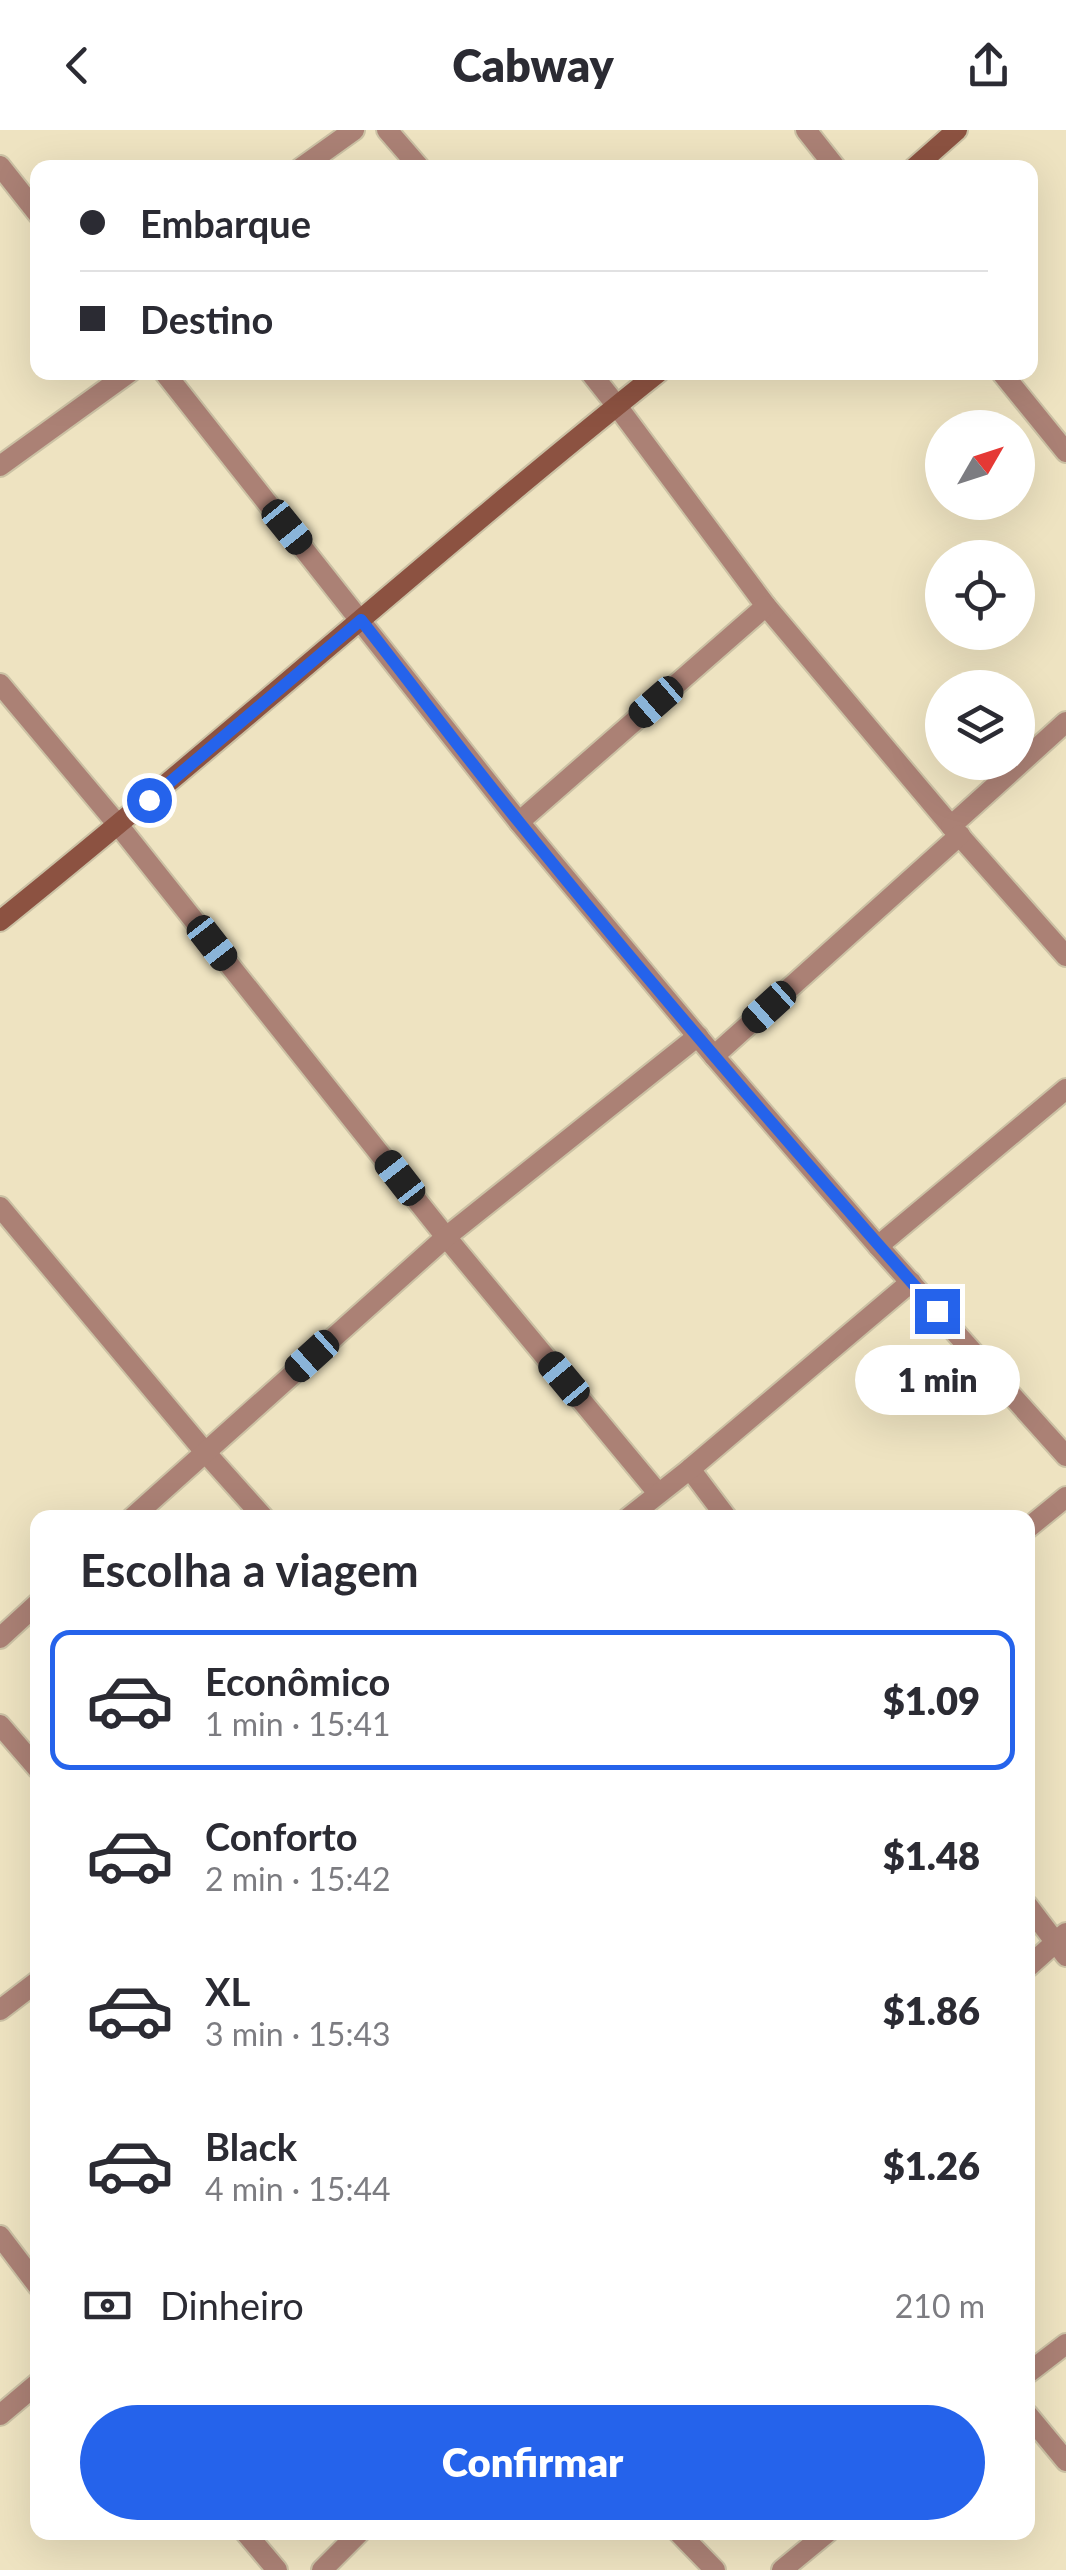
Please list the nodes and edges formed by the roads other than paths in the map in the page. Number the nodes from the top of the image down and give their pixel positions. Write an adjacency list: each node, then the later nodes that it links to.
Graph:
1 (354, 130): 5 (street)
2 (806, 130): 7 (street)
3 (958, 130): 8 (street)
4 (398, 133): 6 (street)
5 (312, 160)
6 (415, 160)
7 (830, 160)
8 (923, 160)
9 (0, 166): 10 (street)
10 (30, 204)
11 (119, 380): 18 (street)
12 (170, 380): 20 (street)
13 (596, 380): 16 (street)
14 (650, 380): 16 (street)
15 (1008, 380): 17 (street)
16 (617, 406): 19 (street); 20 (street)
17 (1066, 452)
18 (0, 466)
19 (766, 606): 23 (street); 25 (street)
20 (361, 620): 23 (street); 24 (street)
21 (0, 684): 24 (street)
22 (1066, 722): 25 (street)
23 (519, 822): 28 (street)
24 (119, 826): 26 (street); 33 (street)
25 (955, 830): 27 (street); 29 (street)
26 (0, 920)
27 (1066, 956)
28 (698, 1036): 29 (street); 33 (street)
29 (714, 1056): 34 (street)
30 (1066, 1089): 34 (street)
31 (0, 1207): 32 (street)
32 (8, 1234): 36 (street)
33 (446, 1237): 36 (street); 39 (street)
34 (878, 1246): 35 (street)
35 (912, 1282): 37 (street); 38 (street)
36 (205, 1452): 41 (street); 42 (street)
37 (1066, 1456)
38 (690, 1469): 39 (street); 44 (street)
39 (658, 1493): 43 (street)
40 (1066, 1497): 45 (street)
41 (141, 1510)
42 (257, 1510)
43 (638, 1510)
44 (721, 1510)
45 (1035, 1522)
46 (30, 1611): 47 (street)
47 (0, 1638)
48 (0, 1725): 49 (street)
49 (30, 1760)
50 (1035, 1914): 51 (street)
51 (1062, 1944): 52 (street)
52 (1035, 1962)
53 (30, 1987): 54 (street)
54 (0, 2010)
55 (0, 2236): 56 (street)
56 (30, 2275)
57 (1066, 2344): 58 (street)
58 (1035, 2368)
59 (30, 2390): 60 (street)
60 (0, 2415)
61 (1035, 2423): 62 (street)
62 (1066, 2461)
63 (251, 2540): 67 (street)
64 (352, 2540): 68 (street)
65 (686, 2540): 69 (street)
66 (818, 2540): 70 (street)
67 (277, 2570)
68 (322, 2570)
69 (715, 2570)
70 (782, 2570)

